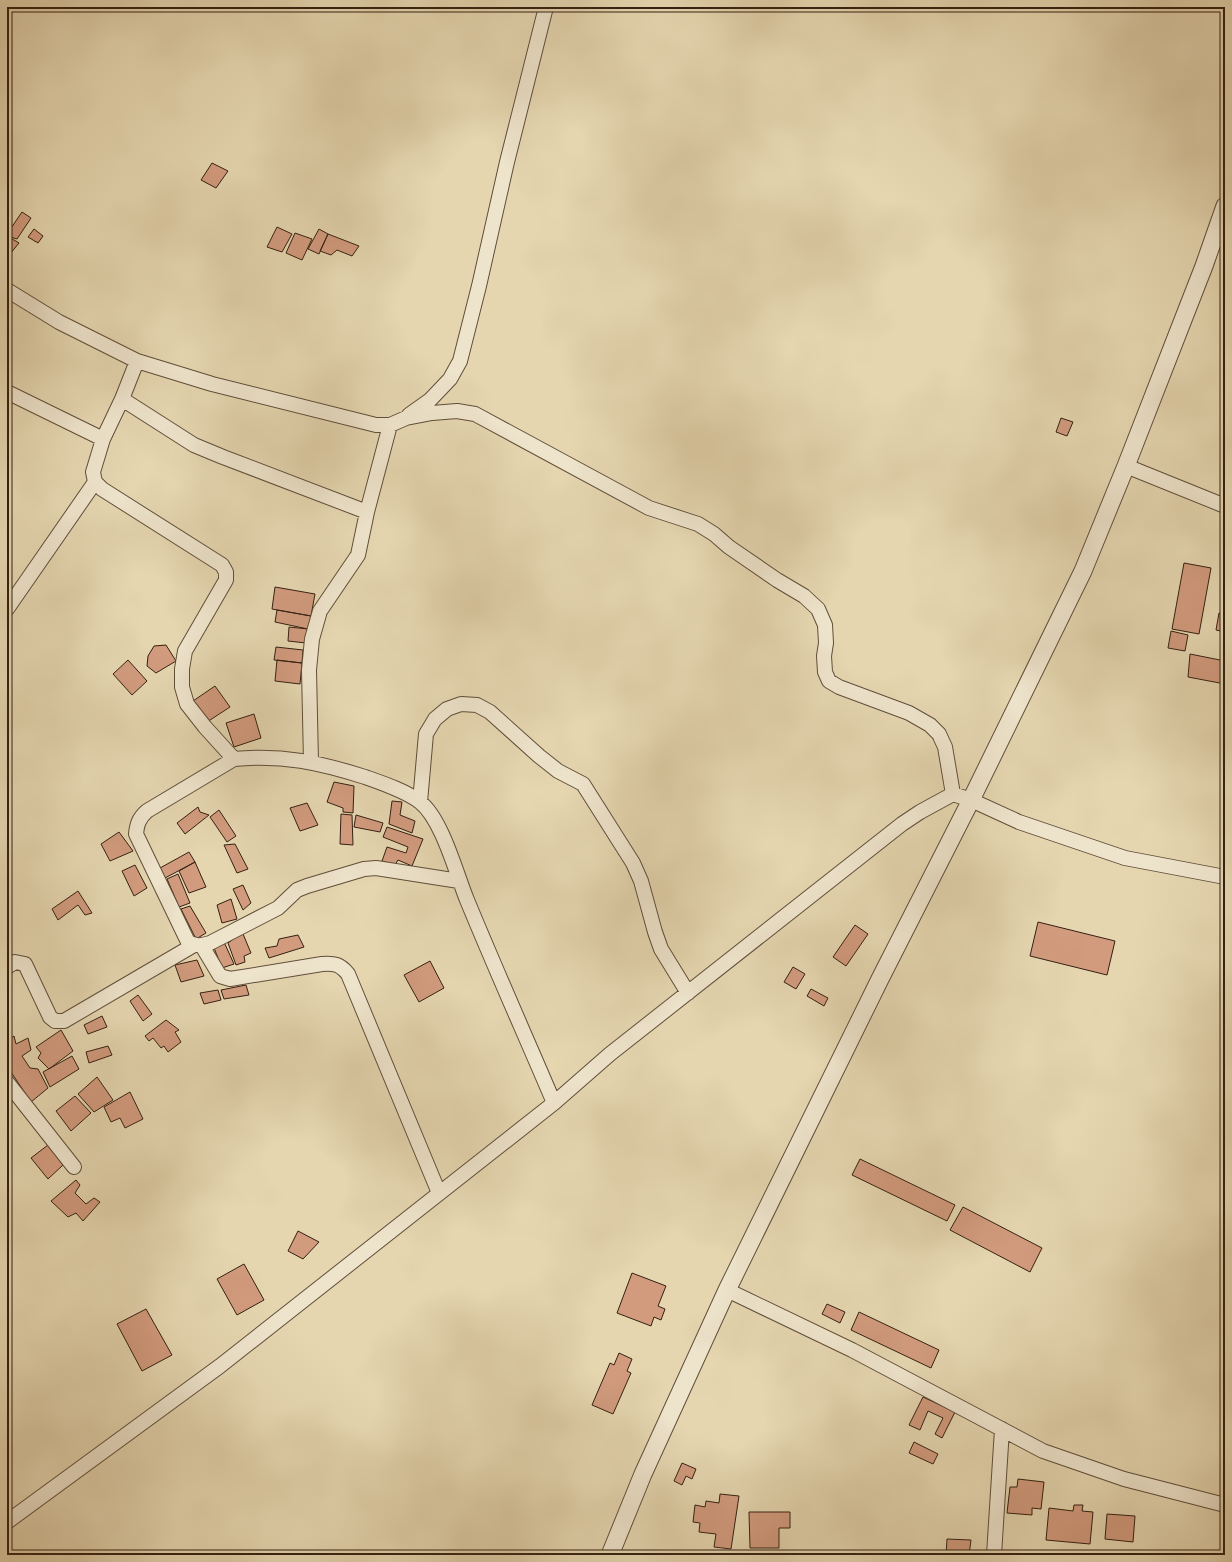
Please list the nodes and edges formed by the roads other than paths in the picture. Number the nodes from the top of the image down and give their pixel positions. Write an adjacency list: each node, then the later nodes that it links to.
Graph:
1 (546, 7): 7 (street)
2 (1225, 206): 10 (street)
3 (7, 290): 4 (street)
4 (137, 361): 6 (street); 8 (street)
5 (7, 392): 9 (street)
6 (122, 399): 9 (street); 13 (street)
7 (406, 418): 8 (street); 17 (street)
8 (390, 424): 13 (street)
9 (103, 439): 11 (street)
10 (1126, 466): 12 (street); 18 (street)
11 (95, 482): 14 (street); 15 (street)
12 (1225, 506)
13 (367, 512): 16 (street)
14 (7, 609)
15 (234, 759): 16 (street); 22 (street)
16 (311, 762): 19 (street)
17 (954, 794): 18 (street); 24 (street)
18 (971, 800): 20 (street); 29 (street)
19 (420, 802): 21 (street); 24 (street)
20 (1225, 877)
21 (459, 881): 22 (street); 26 (street)
22 (198, 946): 23 (street); 28 (street)
23 (7, 967)
24 (688, 993): 26 (street)
25 (7, 1082): 27 (street)
26 (554, 1103): 28 (street)
27 (74, 1168)
28 (439, 1193): 32 (street)
29 (727, 1290): 30 (street); 33 (street)
30 (1002, 1428): 31 (street); 34 (street)
31 (1225, 1505)
32 (7, 1522)
33 (610, 1555)
34 (994, 1555)

